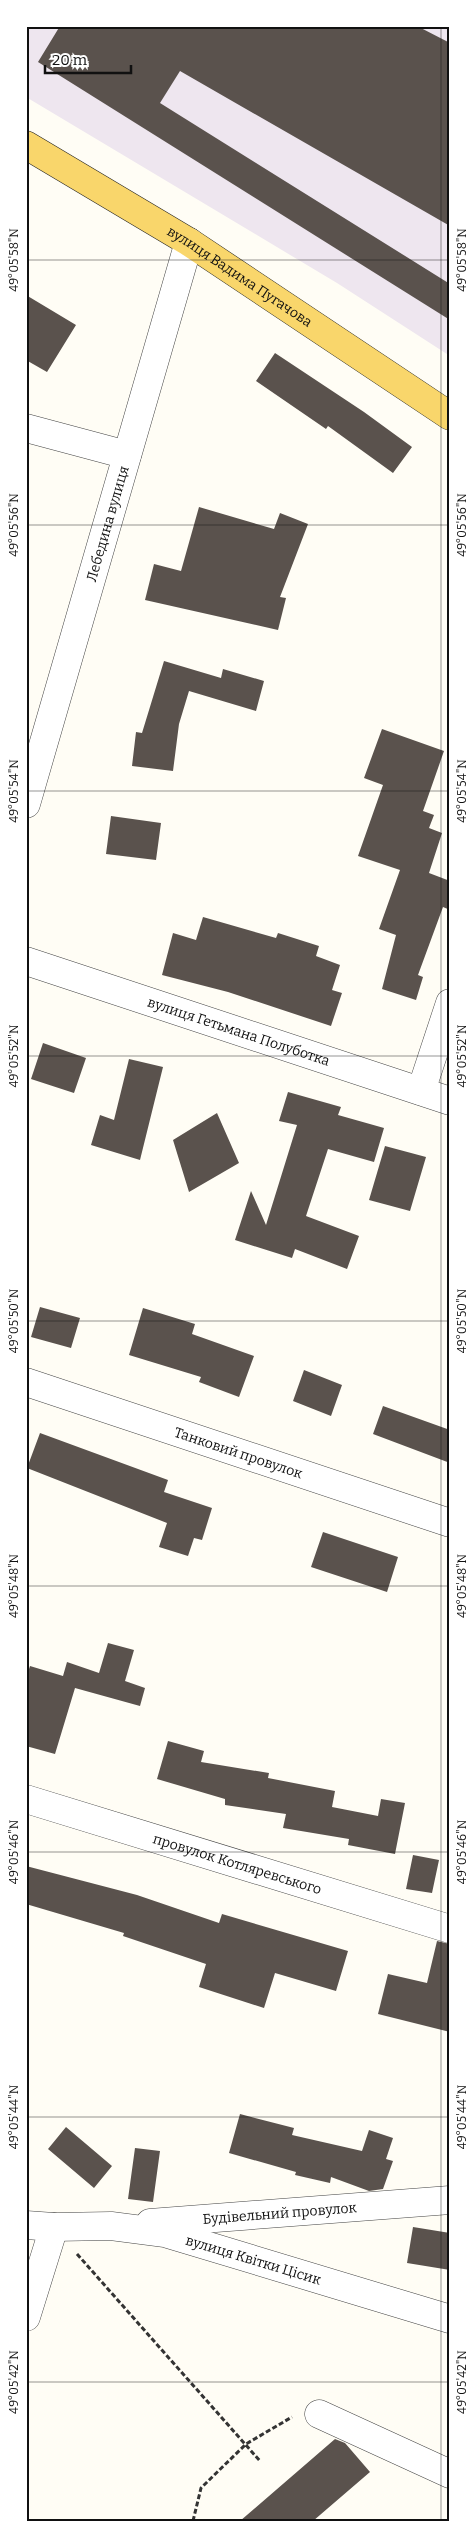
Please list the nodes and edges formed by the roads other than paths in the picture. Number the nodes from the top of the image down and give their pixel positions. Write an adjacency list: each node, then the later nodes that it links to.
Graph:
1 (26, 145): 2 (main road, вулиця Вадима Пугачова)
2 (189, 242): 3 (main road, вулиця Вадима Пугачова); 5 (street, Лебедина вулиця)
3 (450, 416)
4 (26, 428): 5 (street)
5 (127, 455): 6 (street, Лебедина вулиця)
6 (26, 804)
7 (26, 961): 9 (street, вулиця Гетьмана Полуботка)
8 (450, 1003): 9 (street)
9 (421, 1091): 10 (street, вулиця Гетьмана Полуботка)
10 (450, 1101)
11 (26, 1382): 12 (street, Танковий провулок)
12 (450, 1523)
13 (26, 1799): 14 (street, провулок Котляревського)
14 (450, 1929)
15 (450, 2200): 18 (street, Будівельний провулок)
16 (26, 2218): 19 (street, вулиця Квітки Цісик)
17 (26, 2225): 19 (street, вулиця Квітки Цісик)
18 (111, 2226): 19 (street, вулиця Квітки Цісик); 21 (street, вулиця Квітки Цісик)
19 (54, 2227): 20 (street)
20 (26, 2317)
21 (450, 2319)
22 (319, 2414): 23 (street)
23 (450, 2474)

